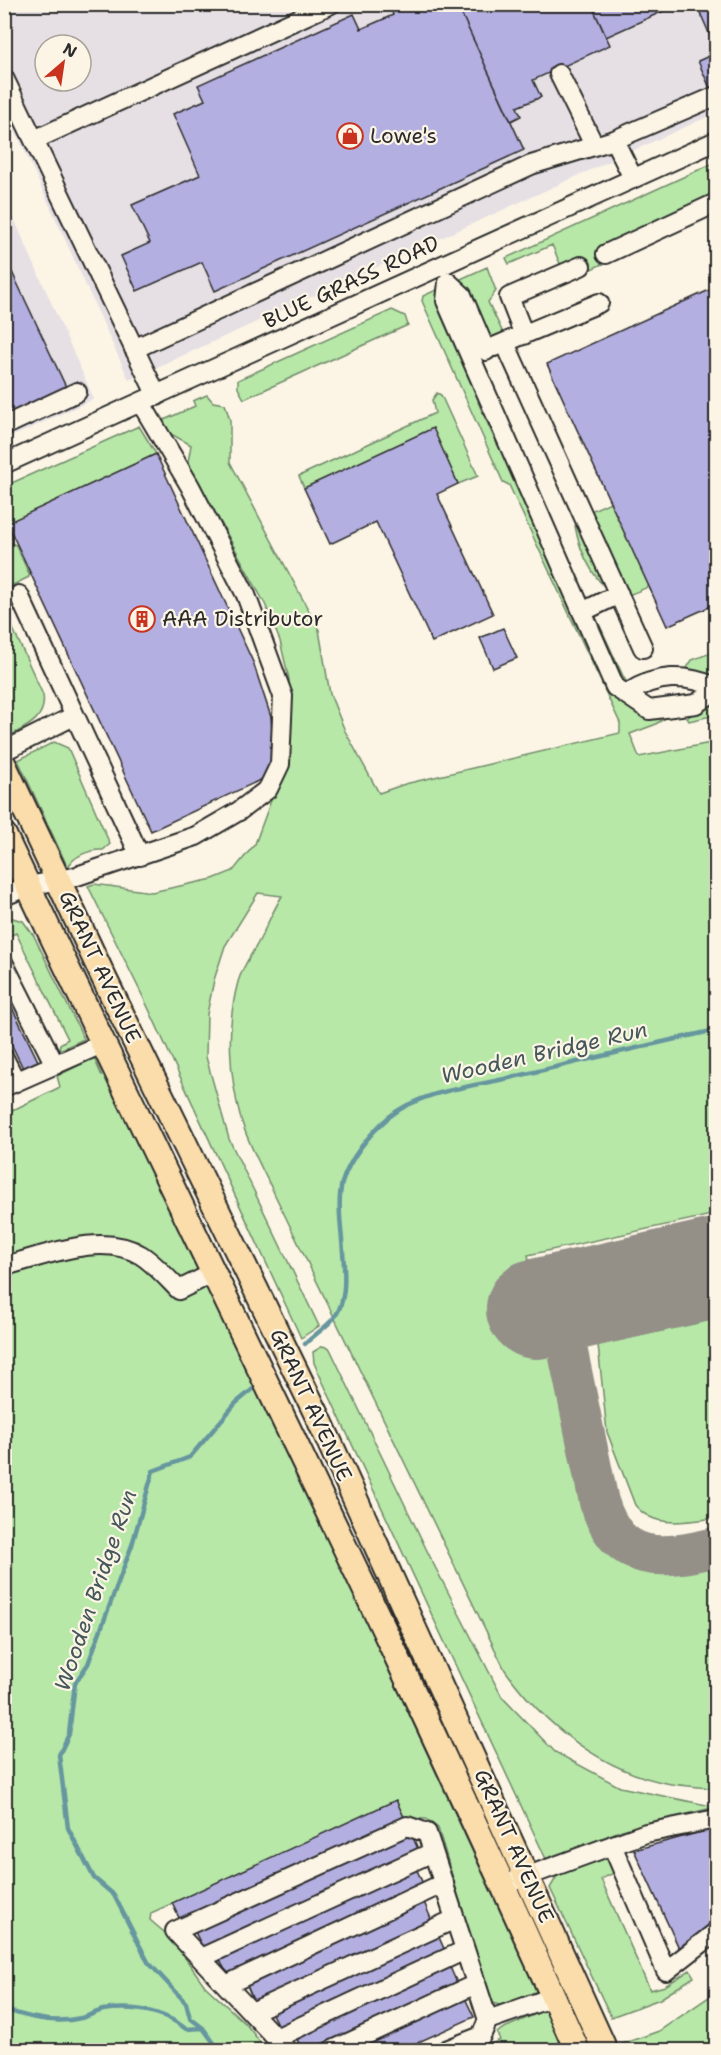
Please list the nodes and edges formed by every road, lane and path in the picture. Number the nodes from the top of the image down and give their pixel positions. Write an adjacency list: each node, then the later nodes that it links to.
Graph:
1 (331, 4): 5 (street)
2 (559, 74): 8 (street)
3 (4, 78): 5 (street)
4 (717, 96): 6 (street)
5 (34, 140): 17 (street)
6 (614, 140): 8 (street); 9 (street)
7 (717, 141): 9 (street, BLUE GRASS ROAD)
8 (594, 145): 17 (street)
9 (633, 178): 12 (street, BLUE GRASS ROAD)
10 (717, 203): 11 (street)
11 (606, 254)
12 (440, 266): 18 (street); 20 (street, BLUE GRASS ROAD)
13 (581, 266): 15 (street)
14 (599, 303): 15 (street)
15 (524, 335): 16 (street)
16 (505, 343): 18 (street); 23 (street)
17 (134, 349): 20 (street)
18 (478, 354): 25 (street)
19 (77, 392): 21 (street)
20 (149, 399): 22 (street, BLUE GRASS ROAD); 33 (street)
21 (4, 426)
22 (5, 462)
23 (619, 594): 25 (street); 26 (street)
24 (19, 595): 29 (street)
25 (582, 612): 28 (street)
26 (643, 648)
27 (717, 689): 28 (street); 28 (street)
28 (627, 693)
29 (74, 716): 30 (street); 33 (street)
30 (4, 751)
31 (4, 765): 34 (main road, GRANT AVENUE)
32 (4, 835): 35 (main road, GRANT AVENUE)
33 (140, 856): 34 (street)
34 (58, 880): 35 (street); 47 (main road, GRANT AVENUE)
35 (28, 886): 36 (street); 38 (main road, GRANT AVENUE)
36 (4, 896)
37 (4, 964): 40 (street)
38 (104, 1043): 40 (street); 43 (main road, GRANT AVENUE)
39 (4, 1058): 41 (street)
40 (55, 1065): 41 (street)
41 (10, 1084)
42 (4, 1266): 43 (street)
43 (215, 1272): 49 (main road, GRANT AVENUE)
44 (717, 1819): 45 (street)
45 (612, 1845): 47 (street); 51 (street)
46 (433, 1852): 48 (street); 53 (street); 53 (street)
47 (528, 1876): 49 (street); 63 (main road, GRANT AVENUE)
48 (444, 1883): 50 (street); 55 (street)
49 (503, 1885): 56 (main road, GRANT AVENUE)
50 (455, 1919): 52 (street); 57 (street)
51 (717, 1932)
52 (465, 1950): 54 (street); 59 (street)
53 (201, 1958): 55 (street)
54 (476, 1984): 58 (street); 60 (street)
55 (226, 1985): 57 (street)
56 (553, 1997): 58 (street); 62 (main road, GRANT AVENUE)
57 (252, 2012): 59 (street)
58 (488, 2020): 61 (street)
59 (282, 2044)
60 (333, 2050)
61 (446, 2050)
62 (577, 2050)
63 (604, 2050)

